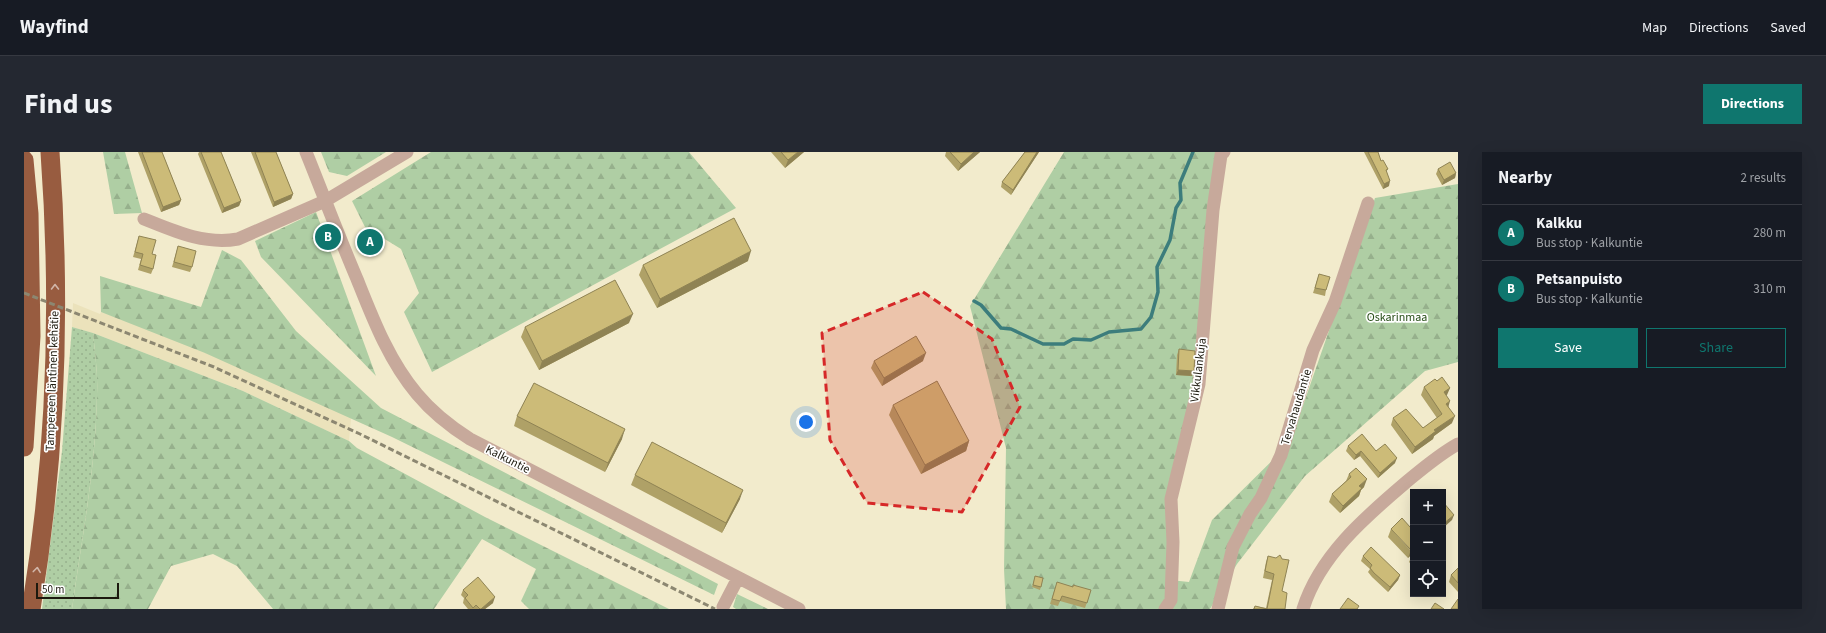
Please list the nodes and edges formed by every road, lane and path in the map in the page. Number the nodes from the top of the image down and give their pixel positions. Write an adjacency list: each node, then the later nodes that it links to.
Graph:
1 (50, 152): 13 (highway, Tampereen läntinen kehätie, one-way to 1)
2 (306, 152): 6 (street, Kalkuntie)
3 (407, 152): 6 (street)
4 (1224, 152): 15 (street, Vikkulankuja)
5 (24, 160): 10 (highway, Tampereen läntinen kehätie)
6 (325, 201): 8 (street); 11 (street, Kalkuntie)
7 (1368, 203): 16 (street, Tervahaudantie)
8 (144, 219)
9 (1458, 444): 17 (street)
10 (24, 447)
11 (738, 578): 12 (street); 14 (street, Kalkuntie)
12 (723, 607)
13 (31, 609)
14 (799, 609)
15 (1165, 609)
16 (1218, 609)
17 (1303, 609)

